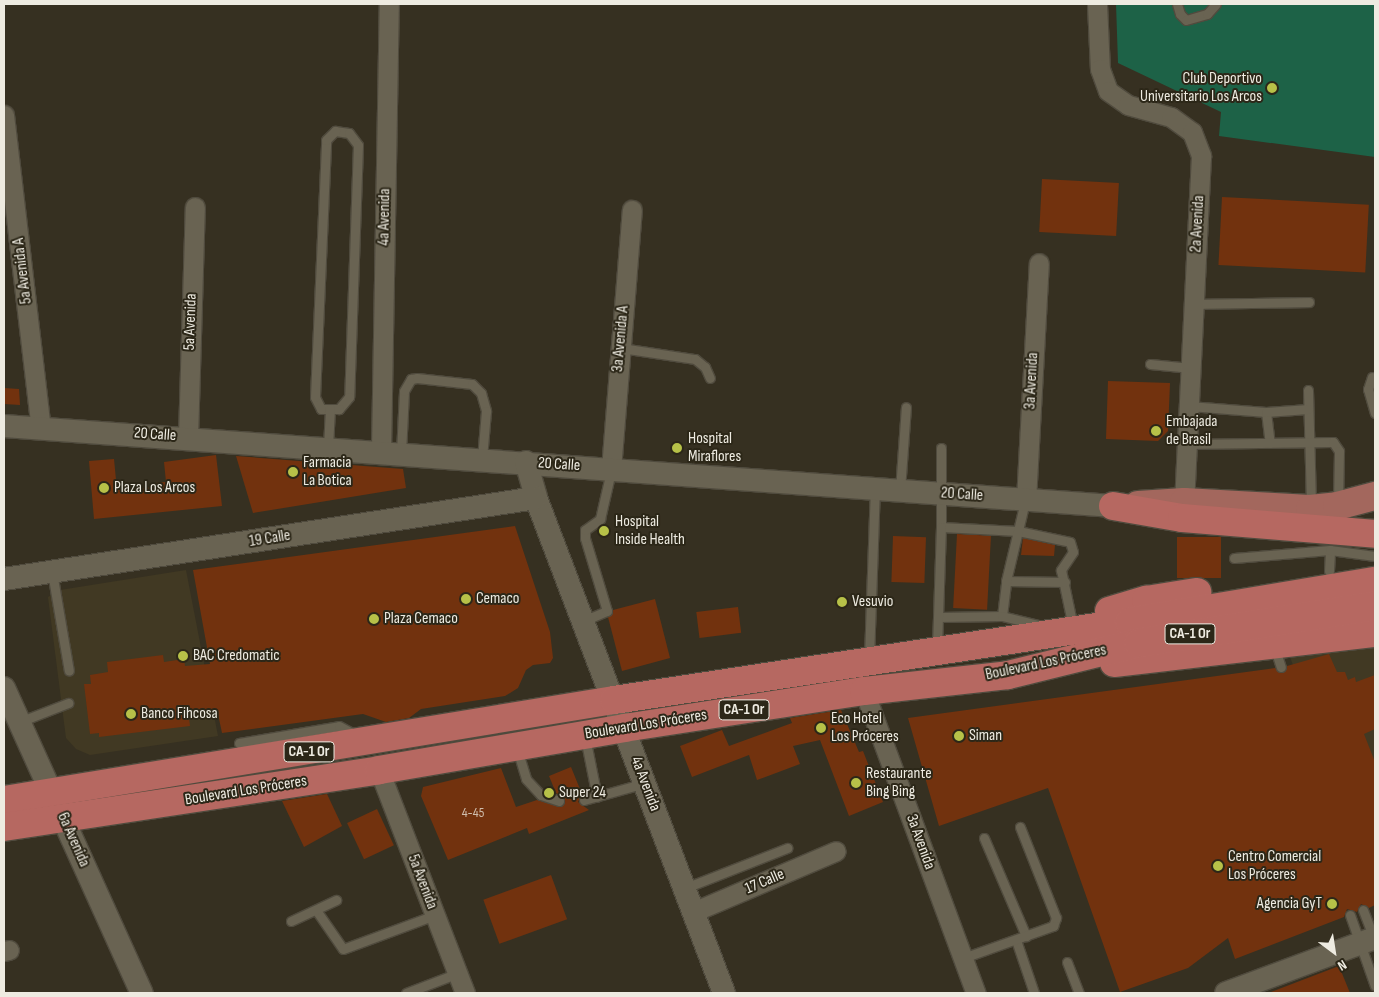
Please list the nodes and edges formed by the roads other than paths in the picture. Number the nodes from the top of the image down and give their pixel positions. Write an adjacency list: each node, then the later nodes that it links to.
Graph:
1 (389, 4): 29 (street, 4a Avenida)
2 (1097, 4): 10 (street, 2a Avenida)
3 (1177, 4): 4 (lane)
4 (1216, 4)
5 (4, 115): 24 (street, 5a Avenida A)
6 (195, 207): 25 (street, 5a Avenida)
7 (632, 210): 11 (street, 3a Avenida A)
8 (1039, 262): 40 (street, 3a Avenida)
9 (1309, 302): 10 (lane)
10 (1194, 304): 13 (street, 2a Avenida)
11 (621, 348): 14 (lane); 34 (street, 3a Avenida A)
12 (1150, 364): 13 (lane)
13 (1191, 368): 17 (street, 2a Avenida)
14 (710, 378)
15 (1372, 378): 22 (lane)
16 (1308, 390): 20 (lane)
17 (1189, 406): 21 (lane); 28 (street, 2a Avenida)
18 (906, 407): 36 (lane)
19 (330, 409): 19 (lane); 30 (lane)
20 (1308, 409): 21 (lane); 26 (lane)
21 (1266, 412): 27 (lane)
22 (1375, 413)
23 (4, 426): 24 (street, 20 Calle)
24 (41, 428): 25 (street, 20 Calle)
25 (188, 437): 30 (street, 20 Calle)
26 (1308, 442): 27 (lane); 43 (lane); 44 (lane)
27 (1270, 443): 28 (lane)
28 (1187, 444): 41 (street, 2a Avenida)
29 (388, 445): 30 (street, 20 Calle); 32 (street, 20 Calle); 32 (lane)
30 (328, 447)
31 (941, 448): 37 (lane)
32 (482, 459): 33 (street, 20 Calle)
33 (526, 462): 34 (street, 20 Calle); 39 (street, 4a Avenida)
34 (611, 469): 35 (street, 20 Calle); 60 (lane)
35 (875, 488): 36 (street, 20 Calle); 64 (lane)
36 (900, 490): 37 (street, 20 Calle)
37 (941, 493): 40 (street, 20 Calle); 45 (lane)
38 (1375, 496): 43 (main road)
39 (536, 498): 52 (street, 19 Calle); 60 (street, 4a Avenida)
40 (1026, 500): 42 (street, 20 Calle); 46 (lane)
41 (1184, 502): 42 (main road); 44 (main road)
42 (1113, 506): 47 (highway)
43 (1337, 506): 44 (main road)
44 (1310, 509)
45 (941, 527): 46 (lane); 59 (lane)
46 (1018, 531): 54 (lane); 56 (lane)
47 (1375, 534)
48 (1375, 556): 50 (lane)
49 (1234, 558): 50 (lane)
50 (1329, 560): 51 (highway); 61 (highway)
51 (1375, 562)
52 (52, 572): 53 (street, 19 Calle); 65 (lane)
53 (4, 579)
54 (1006, 581): 56 (lane); 58 (lane)
55 (1375, 581): 61 (highway, Boulevard Los Próceres / CA-1 Or)
56 (1065, 582): 61 (lane)
57 (1375, 606): 66 (highway, Boulevard Los Próceres / CA-1 Or)
58 (1002, 616): 59 (lane); 61 (lane)
59 (939, 617): 63 (lane)
60 (583, 621): 69 (street, 4a Avenida)
61 (1071, 629): 63 (highway, Boulevard Los Próceres / CA-1 Or)
62 (1375, 633): 66 (highway)
63 (936, 652): 64 (highway, Boulevard Los Próceres / CA-1 Or)
64 (870, 661): 69 (highway, Boulevard Los Próceres / CA-1 Or)
65 (69, 671)
66 (1008, 675): 68 (highway, Boulevard Los Próceres / CA-1 Or)
67 (4, 688): 71 (street, 6a Avenida)
68 (864, 691): 72 (highway, Boulevard Los Próceres / CA-1 Or); 101 (street, 3a Avenida)
69 (614, 700): 72 (street, 4a Avenida); 75 (highway, Boulevard Los Próceres / CA-1 Or)
70 (68, 703): 71 (lane)
71 (19, 722): 79 (street, 6a Avenida)
72 (624, 728): 73 (highway, Boulevard Los Próceres / CA-1 Or); 78 (street, 4a Avenida)
73 (584, 734): 76 (highway, Boulevard Los Próceres / CA-1 Or); 80 (lane)
74 (239, 742): 75 (lane)
75 (370, 742): 79 (highway, Boulevard Los Próceres / CA-1 Or)
76 (516, 746): 77 (highway, Boulevard Los Próceres / CA-1 Or); 83 (lane)
77 (379, 770): 84 (highway, Boulevard Los Próceres / CA-1 Or); 95 (street, 5a Avenida)
78 (645, 783): 80 (lane); 90 (street, 4a Avenida)
79 (53, 793): 81 (highway, Boulevard Los Próceres / CA-1 Or); 84 (street, 6a Avenida)
80 (597, 797): 82 (lane)
81 (4, 800)
82 (584, 800)
83 (559, 801)
84 (64, 819): 85 (highway, Boulevard Los Próceres / CA-1 Or); 106 (street, 6a Avenida)
85 (4, 827)
86 (1020, 827): 98 (lane)
87 (984, 838): 98 (lane)
88 (787, 848): 90 (lane)
89 (836, 851): 94 (street, 17 Calle)
90 (685, 889): 94 (street, 4a Avenida)
91 (336, 900): 92 (lane)
92 (316, 910): 95 (lane); 97 (lane)
93 (1363, 910): 100 (lane)
94 (693, 912): 109 (street, 4a Avenida)
95 (435, 915): 103 (street, 5a Avenida)
96 (1350, 915): 100 (lane)
97 (291, 921)
98 (1026, 936): 99 (lane)
99 (1016, 940): 101 (lane); 111 (lane)
100 (1370, 940): 104 (lane); 105 (street)
101 (963, 958): 110 (street, 3a Avenida)
102 (1067, 962): 112 (lane)
103 (458, 973): 107 (lane); 108 (street, 5a Avenida)
104 (1375, 986)
105 (1232, 992)
106 (142, 993)
107 (406, 993)
108 (466, 993)
109 (724, 993)
110 (976, 993)
111 (1034, 993)
112 (1079, 993)

